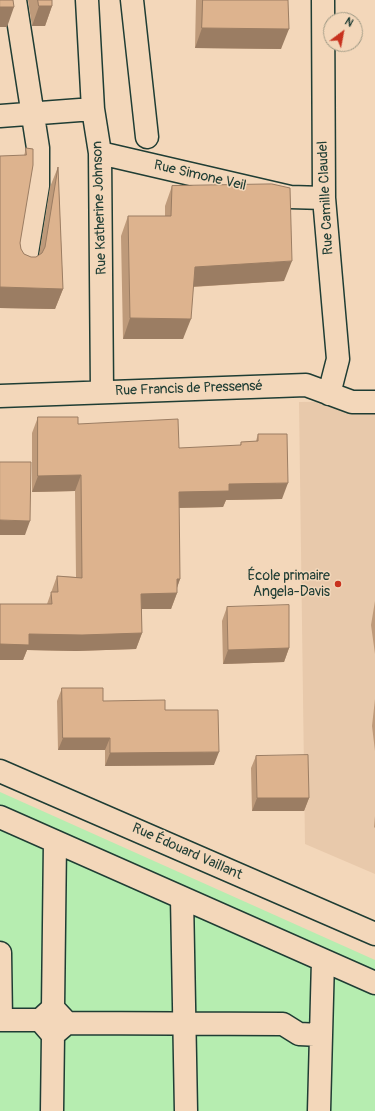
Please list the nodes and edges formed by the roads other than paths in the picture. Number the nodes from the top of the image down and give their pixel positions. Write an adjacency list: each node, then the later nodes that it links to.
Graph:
1 (15, 0): 6 (street)
2 (87, 0): 5 (street, Rue Katherine Johnson)
3 (132, 0): 8 (street)
4 (323, 0): 10 (street, Rue Camille Claudel)
5 (93, 109): 6 (street); 9 (street, Rue Katherine Johnson)
6 (33, 114): 7 (street); 11 (street)
7 (0, 116)
8 (146, 137)
9 (100, 153): 10 (street, Rue Simone Veil); 12 (street, Rue Katherine Johnson)
10 (324, 198): 13 (street, Rue Camille Claudel)
11 (25, 265)
12 (102, 392): 13 (street, Rue Francis de Pressensé); 14 (street, Rue Francis de Pressensé)
13 (329, 394): 15 (street, Rue Francis de Pressensé)
14 (0, 396)
15 (375, 402)
16 (0, 771): 20 (street, Rue Édouard Vaillant)
17 (0, 817): 18 (street)
18 (56, 842): 19 (street); 25 (street)
19 (182, 898): 22 (street); 26 (street)
20 (375, 934)
21 (0, 953): 24 (street)
22 (323, 960): 23 (street); 27 (street)
23 (375, 983)
24 (0, 1020): 25 (street)
25 (53, 1022): 26 (street); 28 (street)
26 (184, 1024): 27 (street); 29 (street)
27 (320, 1035): 30 (street)
28 (52, 1111)
29 (186, 1111)
30 (319, 1111)

